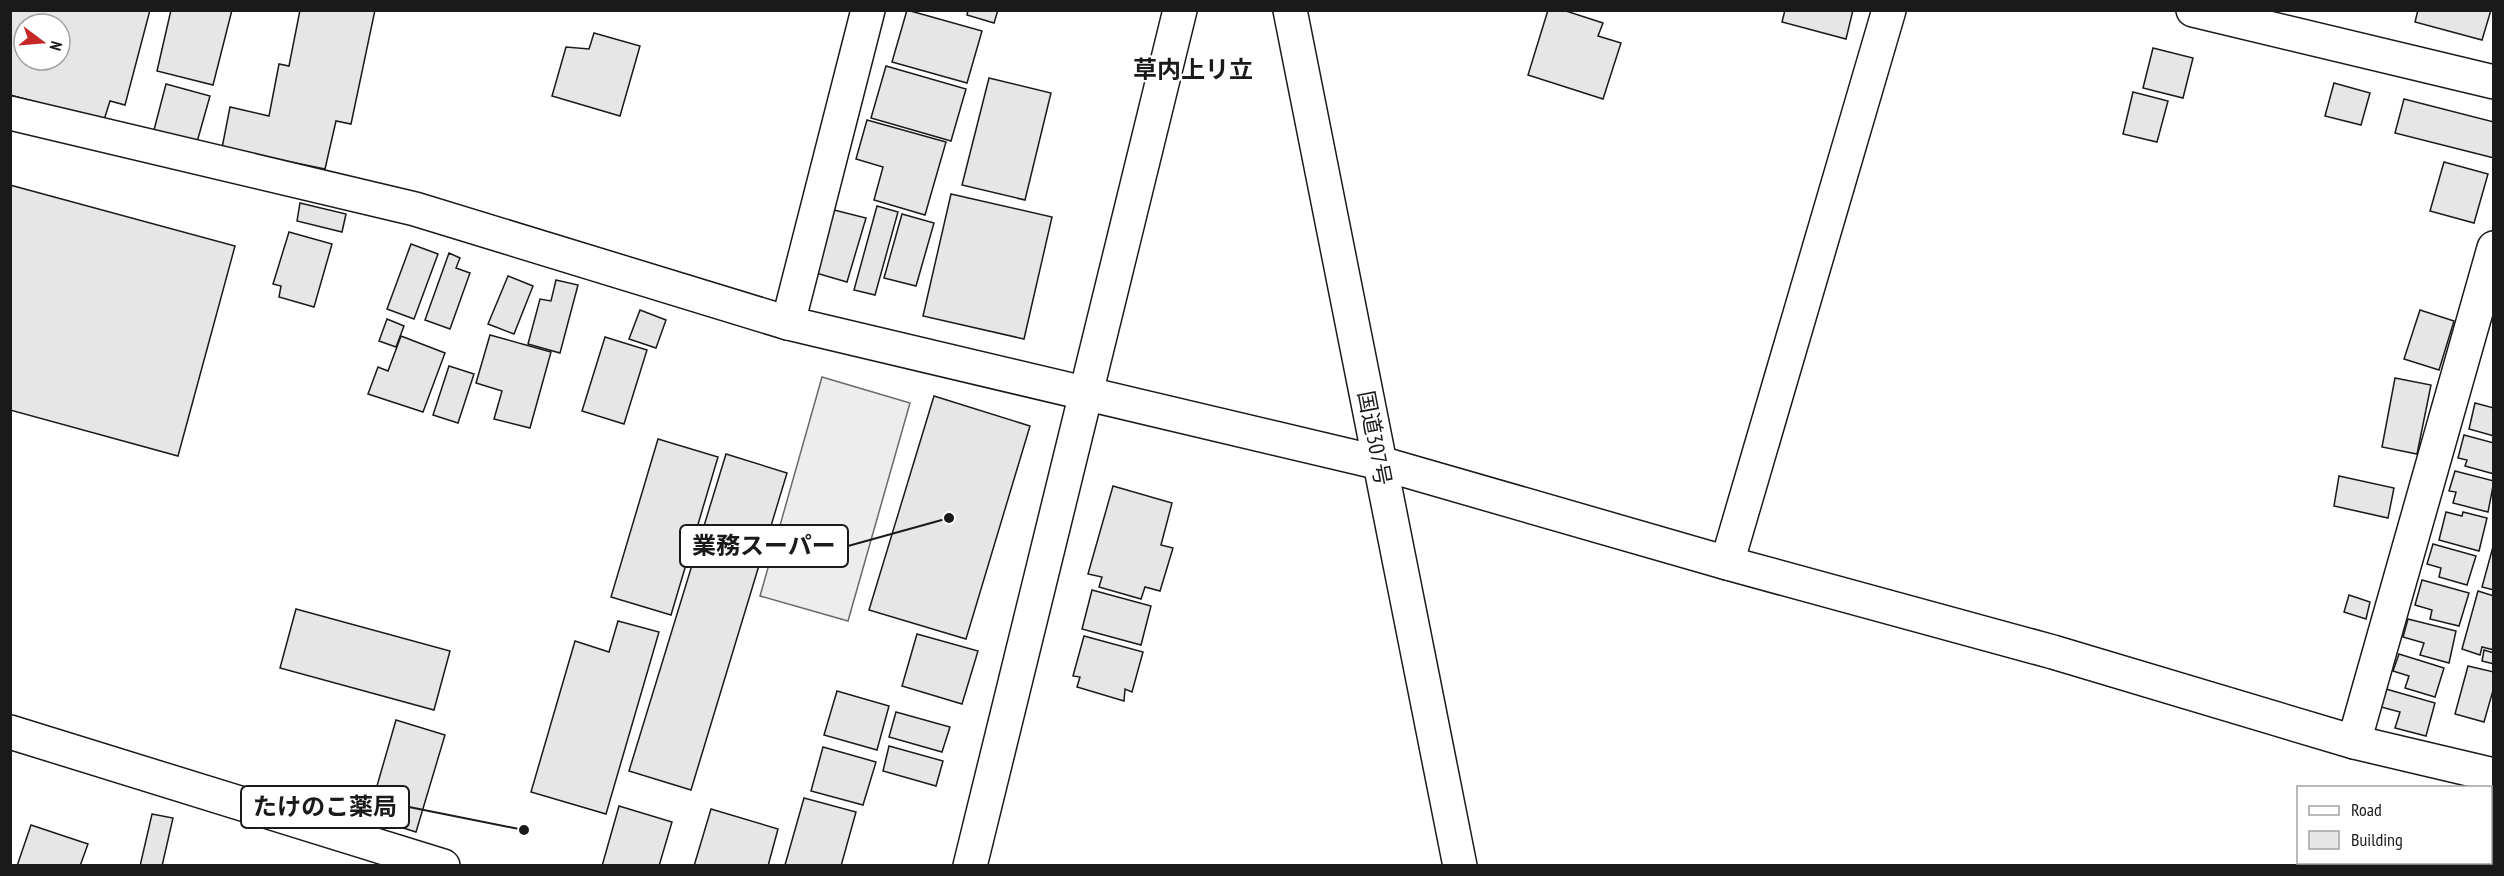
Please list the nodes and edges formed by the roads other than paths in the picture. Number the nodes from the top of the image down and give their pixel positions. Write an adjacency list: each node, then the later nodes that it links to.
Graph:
1 (868, 10): 9 (main road)
2 (1180, 10): 10 (main road)
3 (1290, 10): 11 (main road, 国道307号)
4 (1889, 10): 12 (main road)
5 (2193, 10): 6 (main road)
6 (2493, 82)
7 (10, 113): 9 (main road)
8 (2493, 248): 14 (main road)
9 (788, 323): 10 (main road)
10 (1084, 394): 11 (main road); 17 (main road)
11 (1380, 463): 12 (main road); 18 (main road, 国道307号)
12 (1727, 563): 14 (main road)
13 (10, 732): 16 (main road)
14 (2354, 742): 15 (main road)
15 (2493, 776)
16 (438, 865)
17 (970, 866)
18 (1460, 866)

